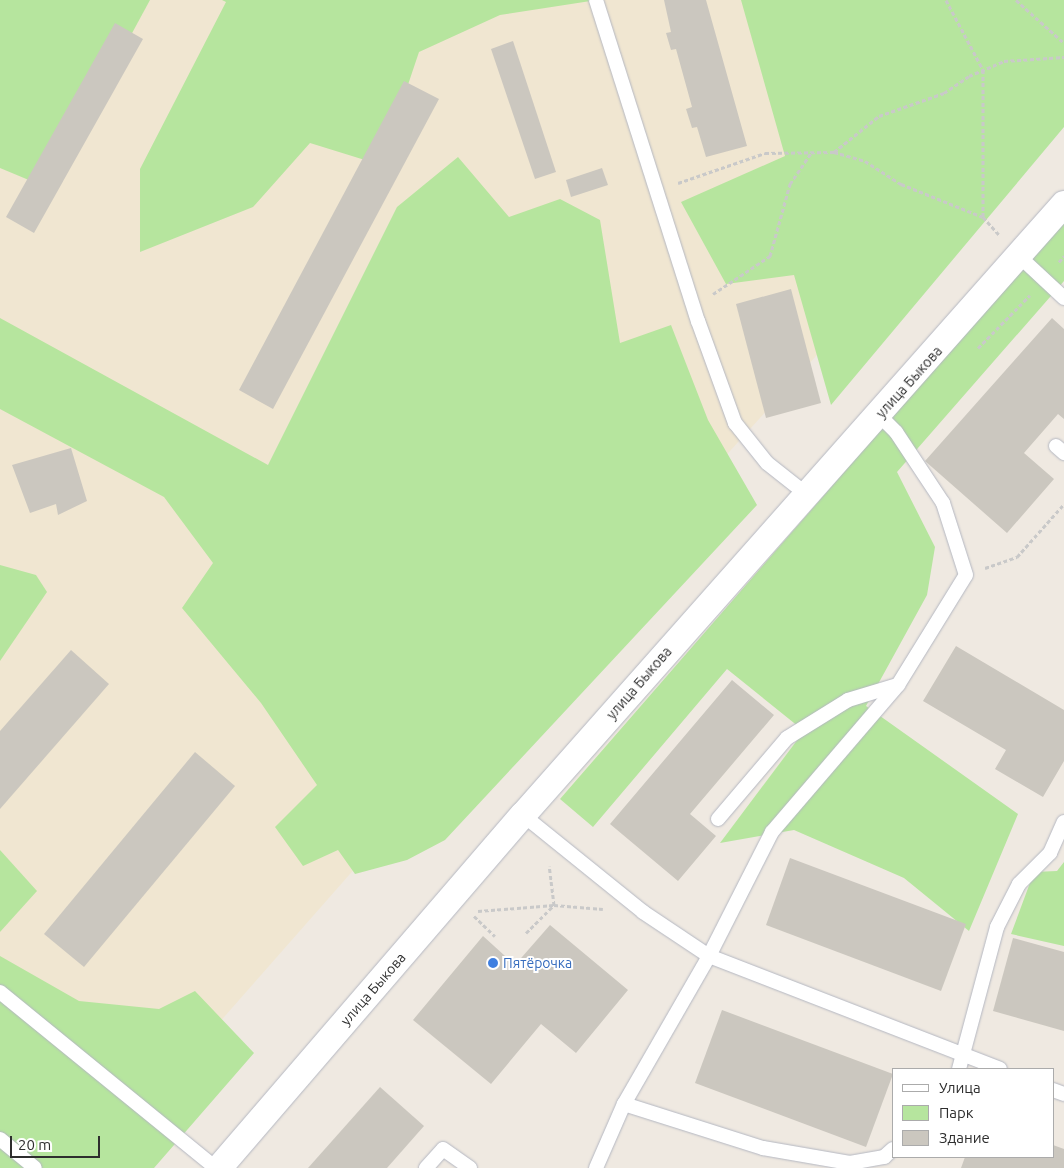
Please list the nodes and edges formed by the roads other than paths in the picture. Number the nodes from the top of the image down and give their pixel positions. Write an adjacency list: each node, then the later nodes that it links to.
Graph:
1 (596, 0): 6 (lane)
2 (1064, 204): 3 (street, улица Быкова)
3 (1020, 257): 4 (lane); 5 (street, улица Быкова)
4 (1064, 298)
5 (880, 416): 6 (street, улица Быкова); 7 (lane)
6 (805, 493): 8 (street, улица Быкова)
7 (898, 685): 9 (lane); 11 (lane)
8 (523, 815): 11 (lane); 20 (street, улица Быкова)
9 (718, 819)
10 (1064, 822): 13 (lane)
11 (709, 956): 13 (lane); 16 (lane)
12 (0, 992): 20 (lane)
13 (962, 1055): 14 (lane); 15 (lane)
14 (959, 1068)
15 (997, 1068)
16 (624, 1104): 18 (lane); 23 (lane)
17 (0, 1139): 19 (lane)
18 (892, 1150)
19 (35, 1168)
20 (217, 1168)
21 (426, 1168): 22 (lane)
22 (470, 1168)
23 (596, 1168)

